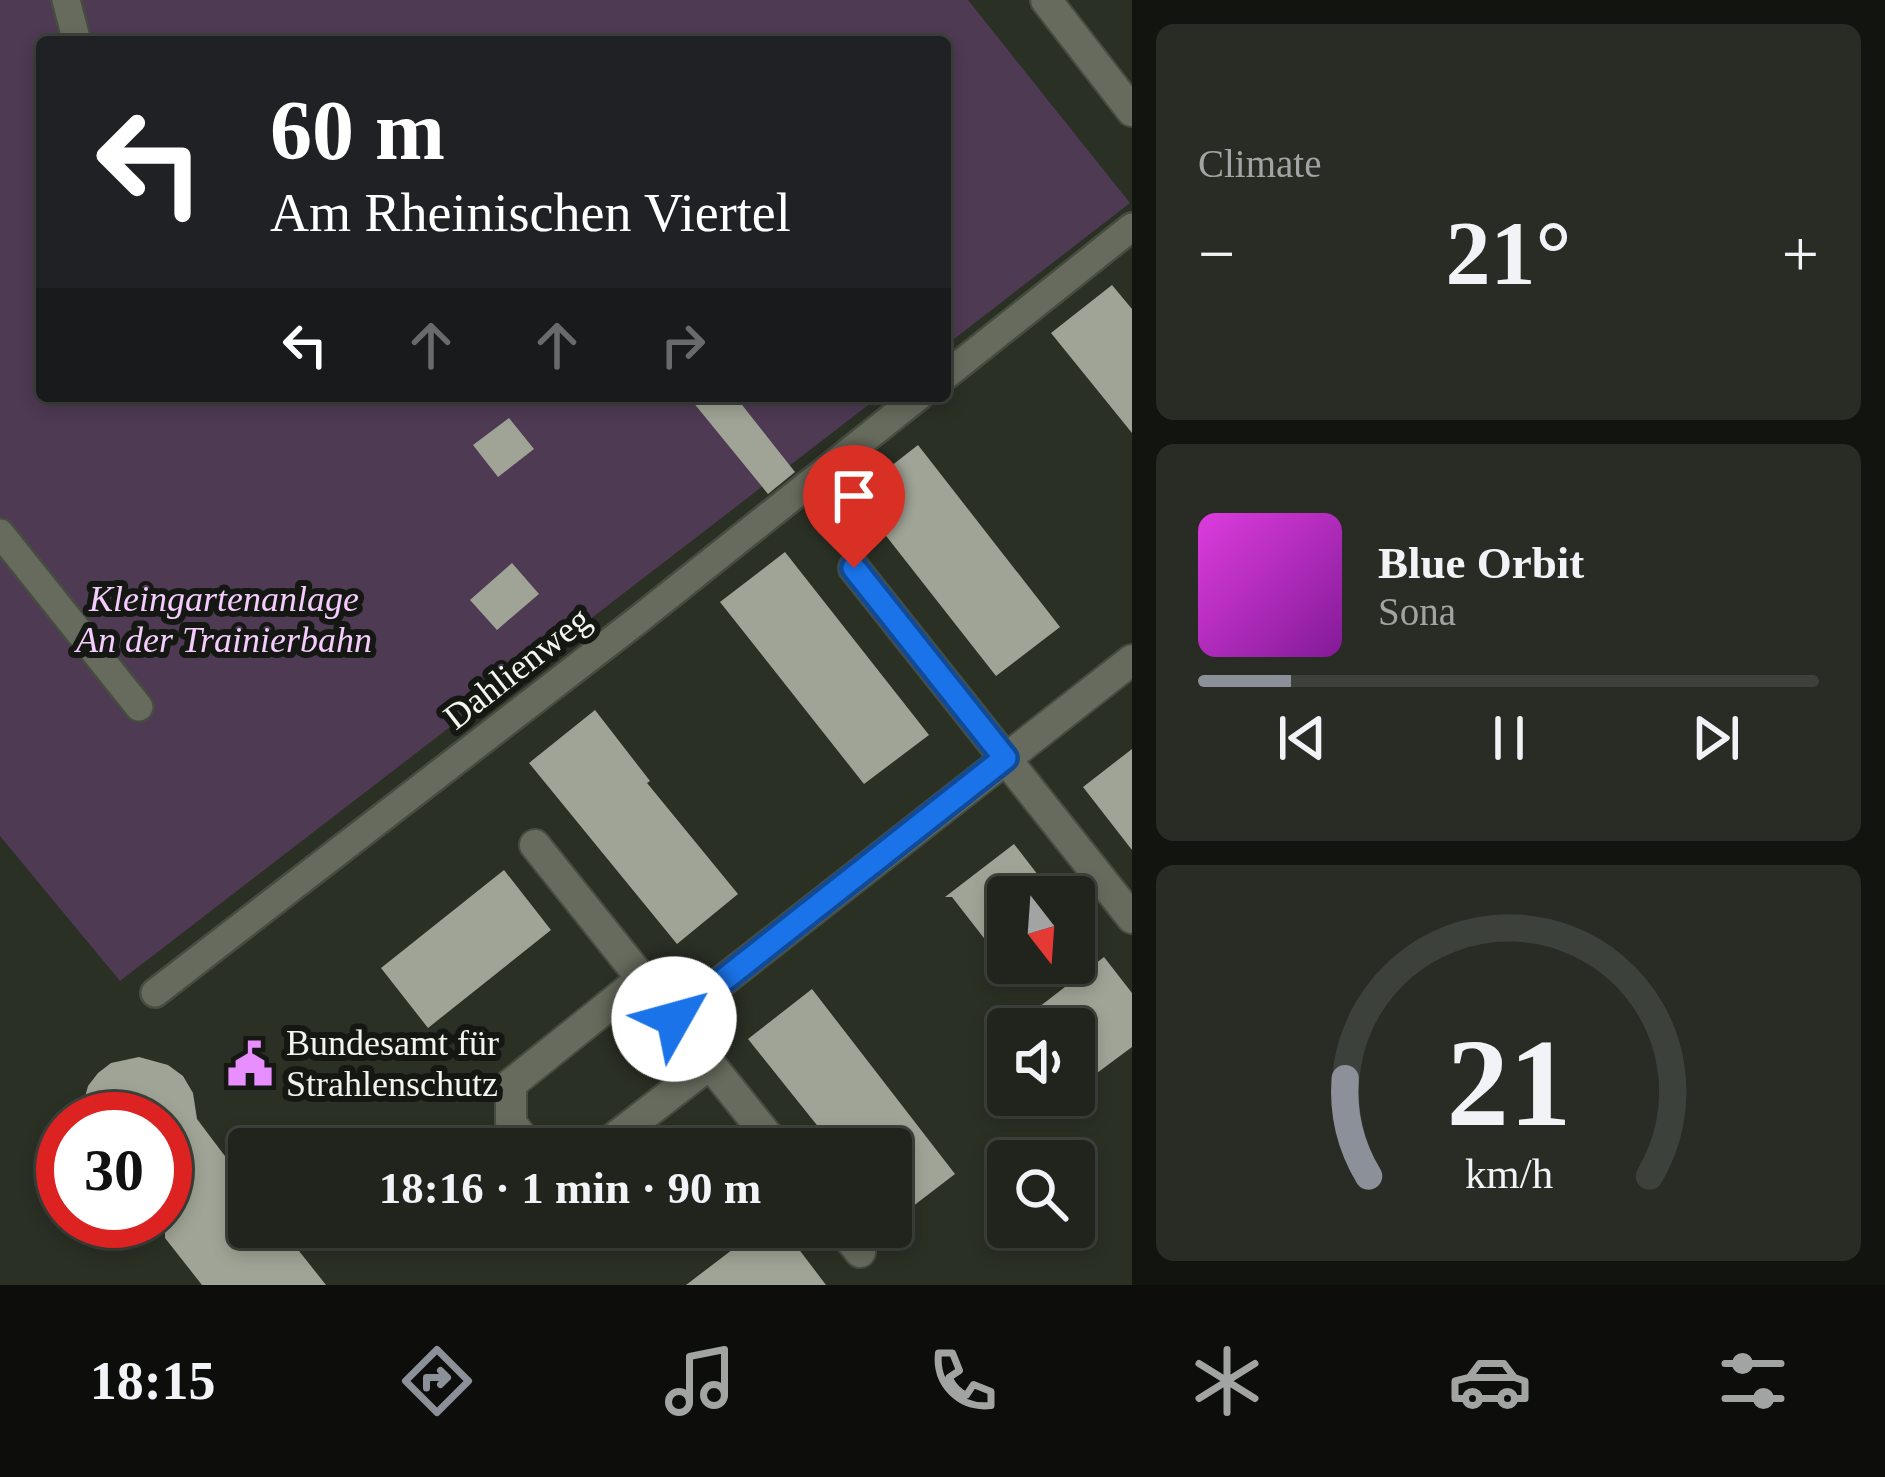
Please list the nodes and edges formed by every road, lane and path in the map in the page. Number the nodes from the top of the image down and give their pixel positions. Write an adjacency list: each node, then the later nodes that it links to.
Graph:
1 (66, 0): 3 (lane)
2 (1046, 0): 4 (street)
3 (75, 36)
4 (1132, 111)
5 (1132, 226): 6 (lane)
6 (951, 371)
7 (912, 402): 16 (lane, Dahlienweg)
8 (0, 532): 11 (lane)
9 (854, 568): 12 (street)
10 (1132, 660): 12 (street)
11 (139, 707)
12 (1005, 758): 14 (street); 17 (street)
13 (535, 844): 15 (street)
14 (1132, 918)
15 (643, 979): 17 (street); 19 (street)
16 (154, 993)
17 (674, 1019): 18 (street)
18 (710, 1064): 20 (street); 21 (street)
19 (515, 1128)
20 (627, 1128)
21 (761, 1128)
22 (857, 1248): 23 (street)
23 (860, 1252)

